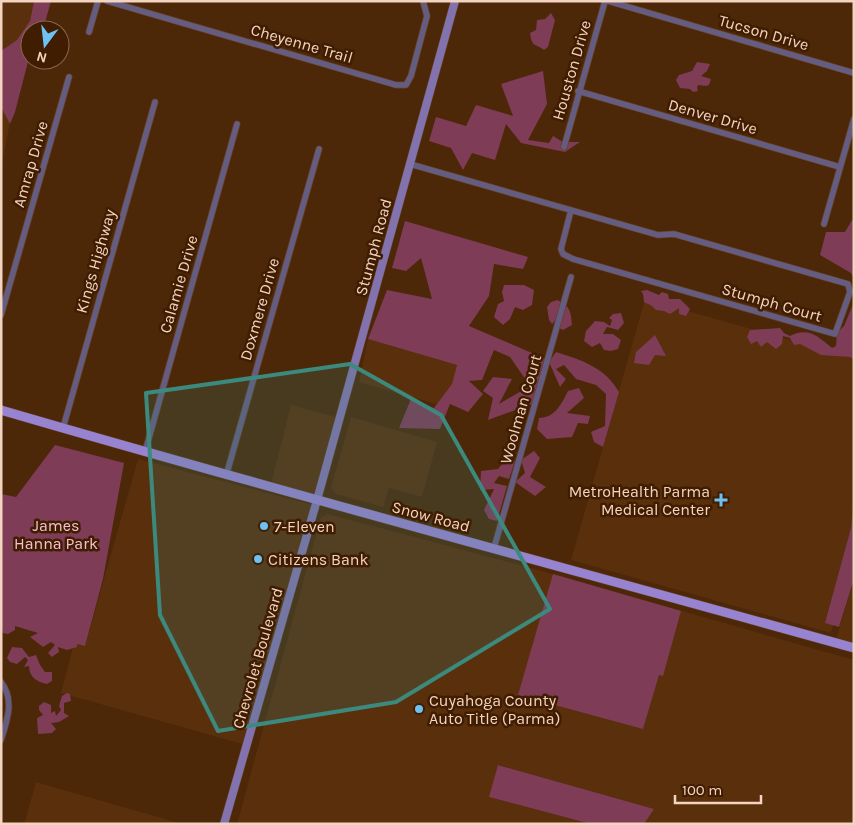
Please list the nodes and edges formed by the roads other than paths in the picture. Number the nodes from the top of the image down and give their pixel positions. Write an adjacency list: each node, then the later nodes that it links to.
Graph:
1 (98, 1): 6 (street)
2 (107, 1): 3 (street, Cheyenne Trail)
3 (423, 1)
4 (455, 1): 15 (main road, Stumph Road)
5 (606, 1): 7 (street, Tucson Drive); 9 (street, Houston Drive)
6 (89, 32)
7 (854, 73)
8 (69, 78): 20 (street, Amrap Drive)
9 (578, 91): 13 (street, Houston Drive); 16 (street, Denver Drive)
10 (155, 102): 22 (street, Kings Highway)
11 (854, 119): 16 (street)
12 (237, 124): 23 (street, Calamie Drive)
13 (564, 147)
14 (319, 149): 24 (street, Doxmere Drive)
15 (410, 164): 17 (street, Stumph Court); 25 (main road, Stumph Road)
16 (840, 167): 18 (street)
17 (571, 210): 17 (street, Stumph Court)
18 (824, 224)
19 (571, 277): 26 (street, Woolman Court)
20 (1, 316)
21 (1, 410): 22 (main road, Snow Road)
22 (63, 428): 23 (main road, Snow Road)
23 (145, 452): 24 (main road, Snow Road)
24 (226, 476): 25 (main road, Snow Road)
25 (317, 500): 26 (main road, Snow Road); 30 (main road, Chevrolet Boulevard)
26 (494, 548): 27 (main road, Snow Road)
27 (854, 648)
28 (3, 684): 29 (street)
29 (1, 740)
30 (224, 824)

